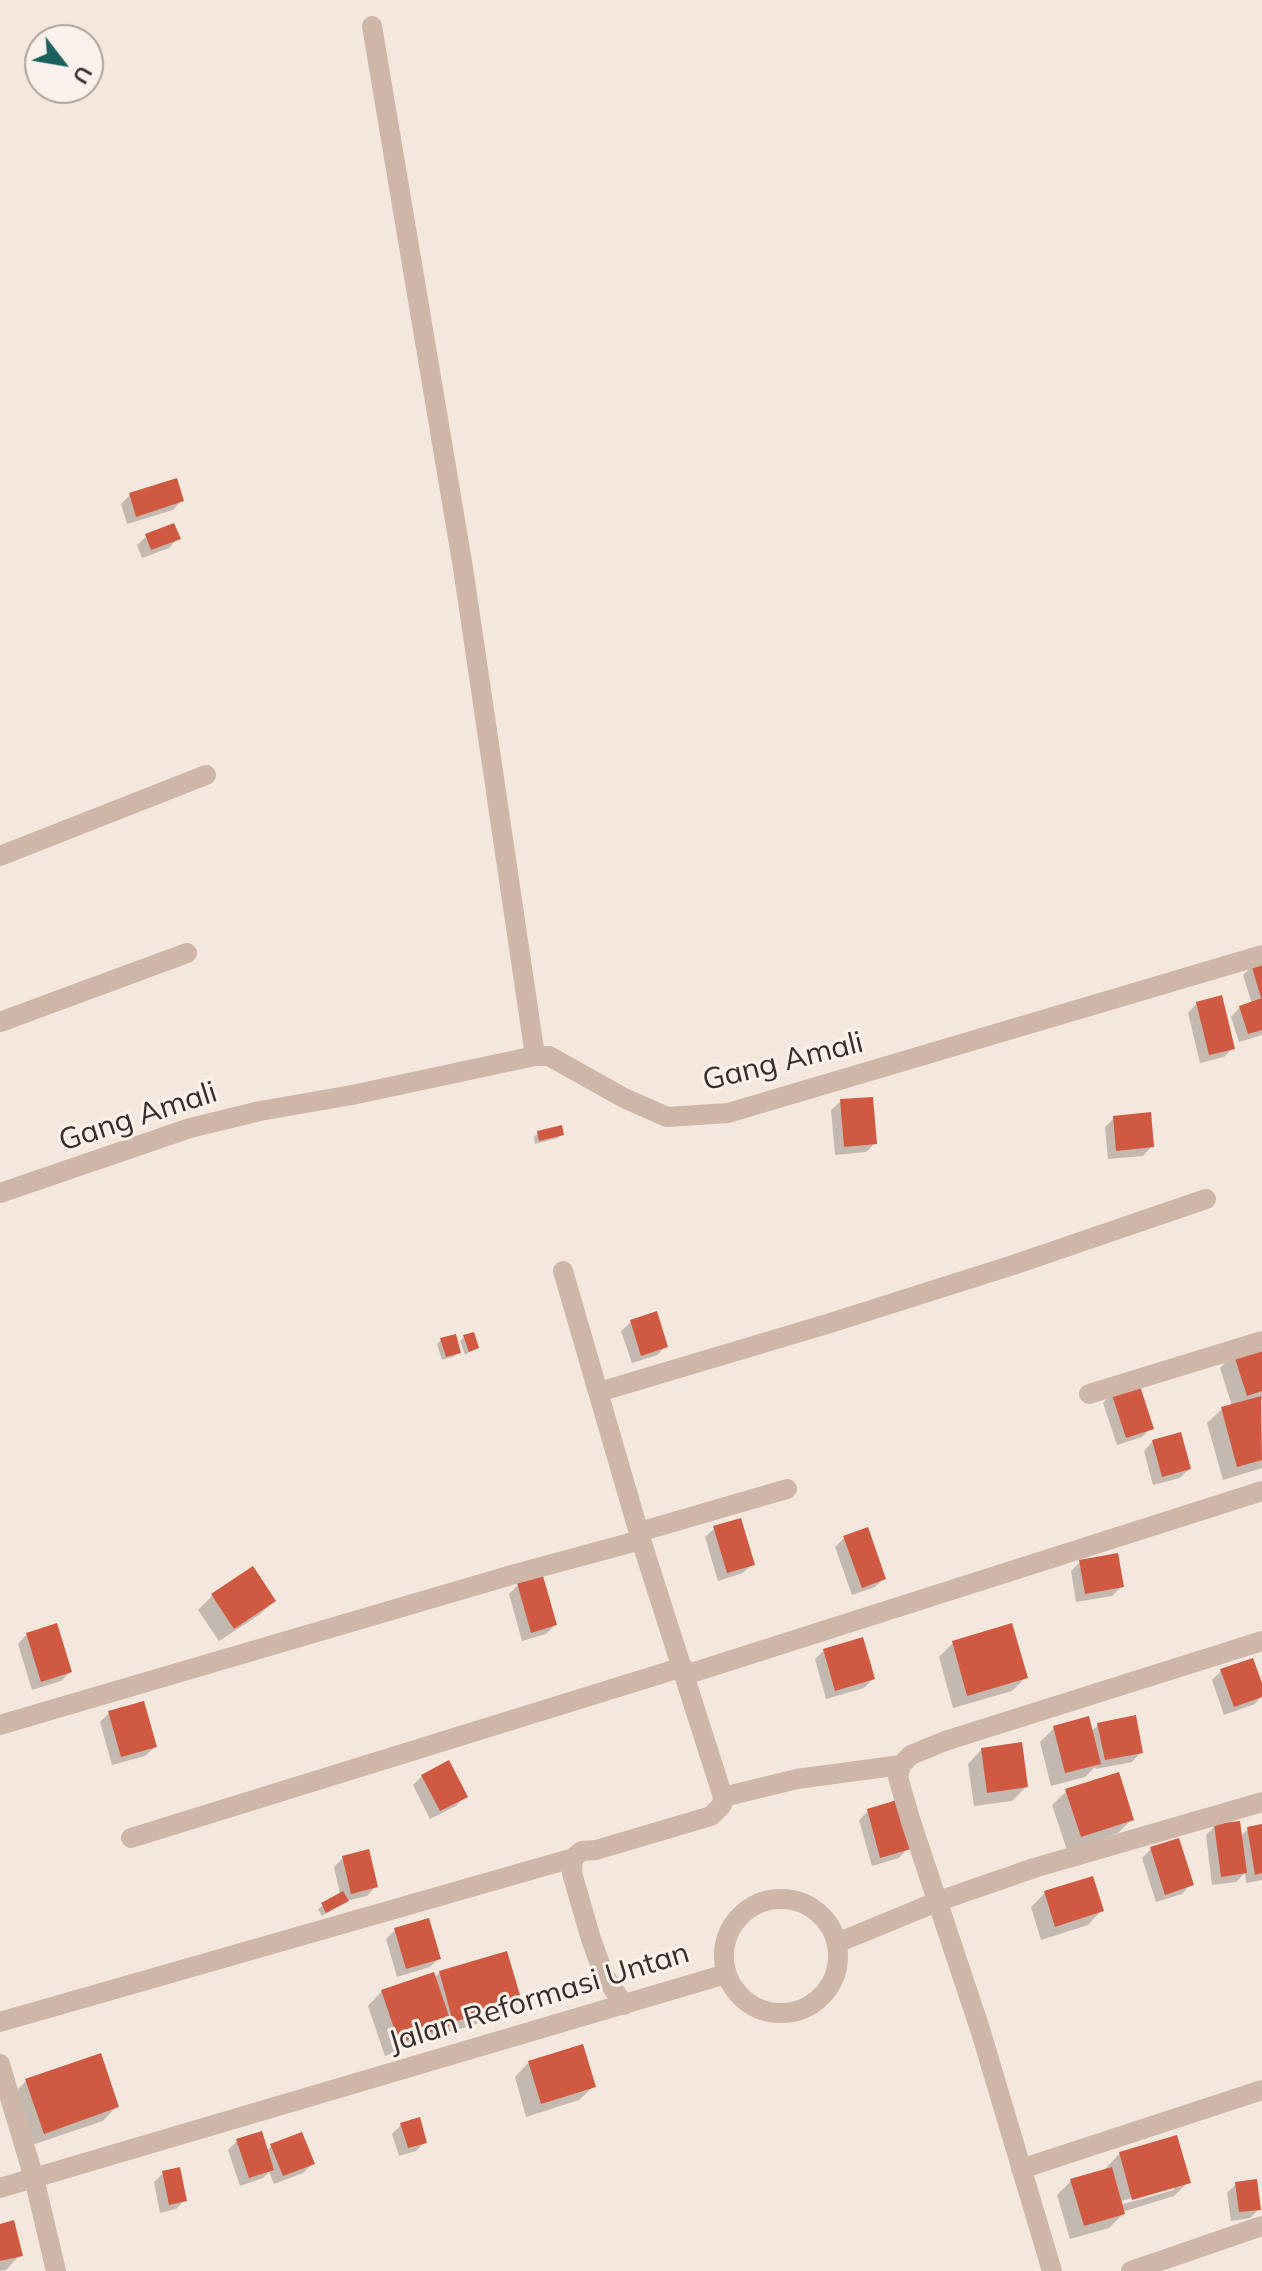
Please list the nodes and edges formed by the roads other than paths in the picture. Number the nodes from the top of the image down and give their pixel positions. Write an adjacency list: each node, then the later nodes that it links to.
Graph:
1 (372, 26): 7 (street)
2 (206, 775): 3 (street)
3 (0, 856)
4 (187, 953): 6 (street)
5 (1262, 955): 7 (street, Gang Amali)
6 (0, 1022)
7 (535, 1056): 8 (street, Gang Amali)
8 (0, 1193)
9 (1206, 1199): 12 (street)
10 (563, 1271): 12 (street)
11 (1262, 1341): 13 (street)
12 (599, 1392): 16 (street)
13 (1089, 1394)
14 (787, 1489): 16 (street)
15 (1262, 1491): 18 (street)
16 (640, 1536): 18 (street); 19 (street)
17 (1262, 1641): 20 (street)
18 (684, 1671): 21 (street); 23 (street)
19 (0, 1725)
20 (901, 1765): 21 (street); 25 (street)
21 (723, 1797): 24 (street)
22 (1262, 1802): 25 (street)
23 (131, 1838)
24 (573, 1858): 28 (street); 29 (street)
25 (939, 1901): 26 (street); 32 (street)
26 (837, 1943): 27 (street, Jalan Reformasi Untan); 27 (street)
27 (726, 1974): 28 (street, Jalan Reformasi Untan)
28 (624, 2005): 33 (street, Jalan Reformasi Untan)
29 (0, 2022)
30 (0, 2064): 33 (street)
31 (1262, 2090): 32 (street)
32 (1021, 2169): 37 (street)
33 (34, 2178): 34 (street, Jalan Reformasi Untan); 36 (street)
34 (0, 2188)
35 (1262, 2226): 38 (street)
36 (56, 2271)
37 (1052, 2271)
38 (1131, 2271)

